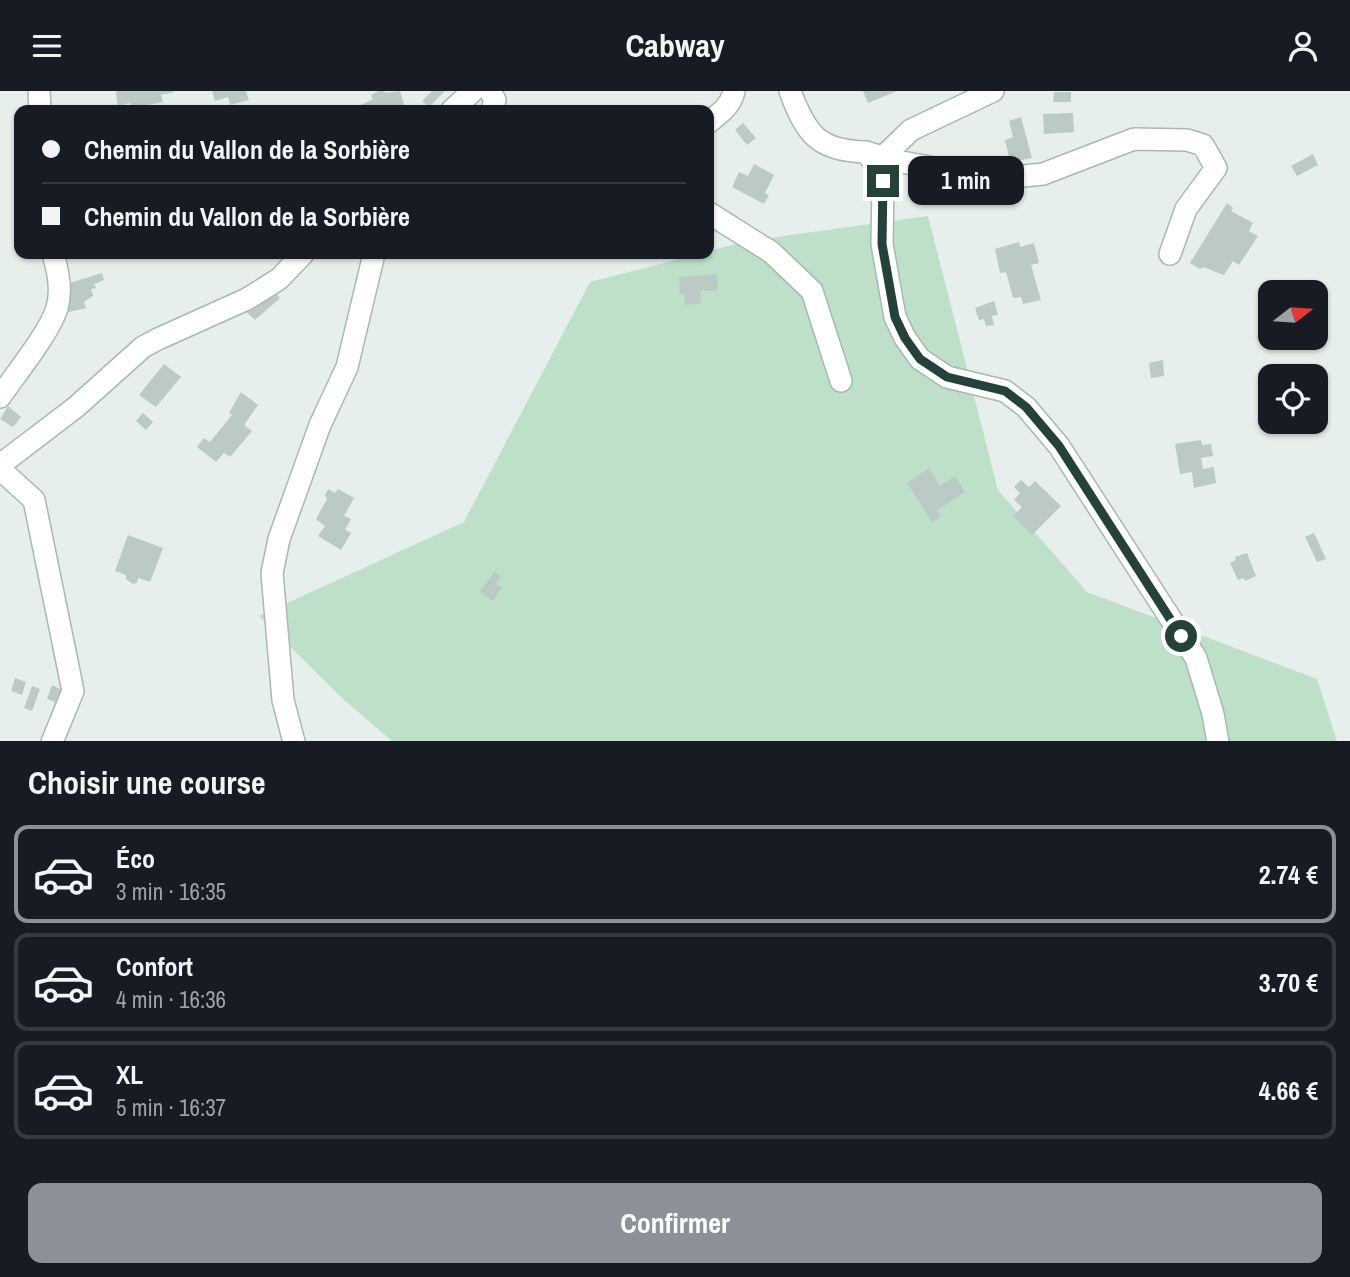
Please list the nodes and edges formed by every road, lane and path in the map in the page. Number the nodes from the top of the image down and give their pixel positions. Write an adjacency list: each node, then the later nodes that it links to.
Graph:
1 (472, 91): 5 (street)
2 (734, 91): 6 (street)
3 (790, 91): 7 (street)
4 (993, 91): 7 (street)
5 (457, 105)
6 (714, 119)
7 (874, 155): 9 (street); 18 (street)
8 (714, 216): 13 (street)
9 (1170, 254)
10 (55, 259): 14 (street)
11 (298, 259): 15 (street)
12 (373, 259): 17 (street)
13 (841, 381)
14 (0, 397)
15 (0, 467): 16 (street)
16 (52, 741)
17 (294, 741)
18 (1218, 741)

